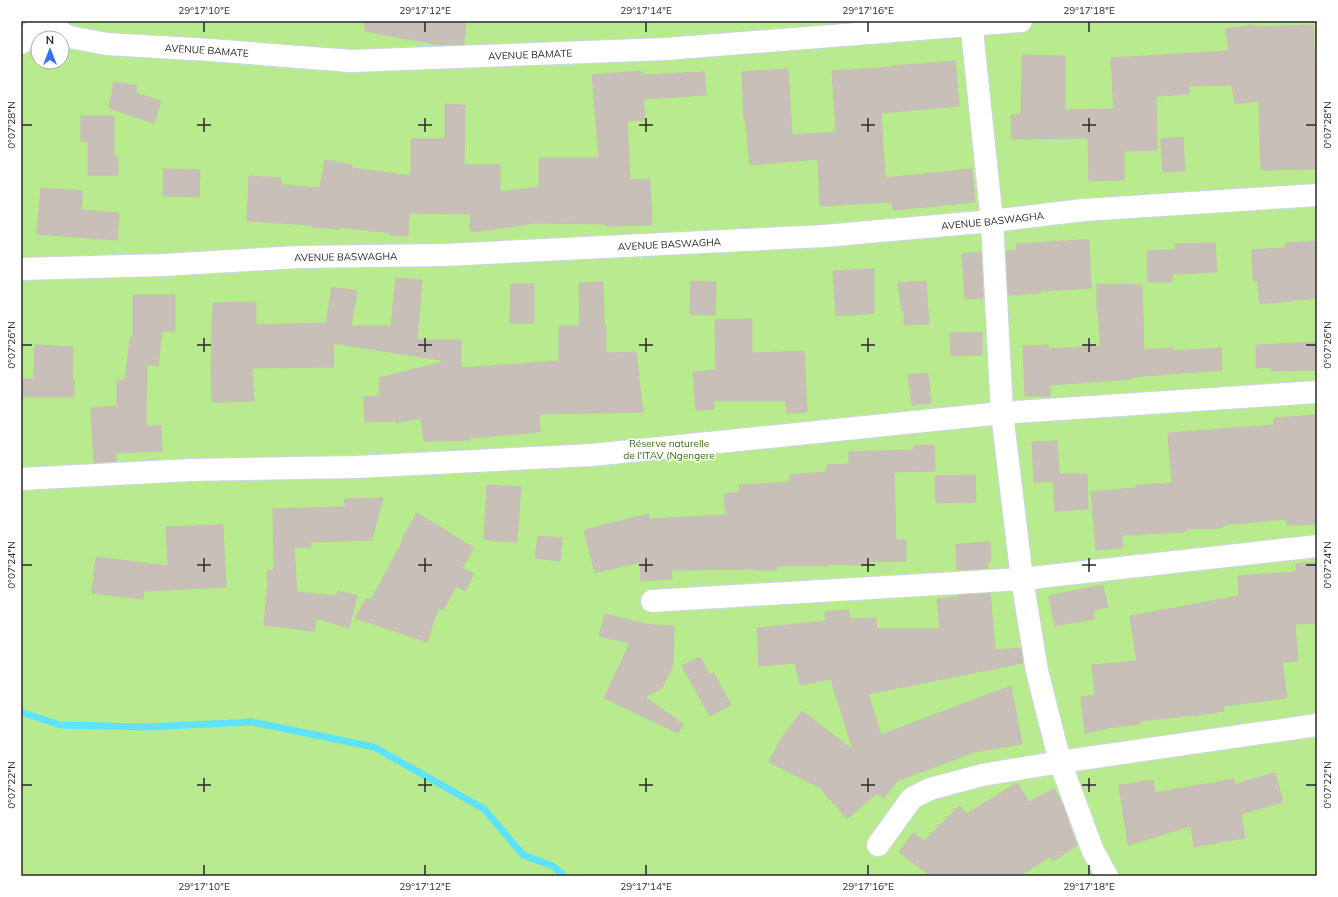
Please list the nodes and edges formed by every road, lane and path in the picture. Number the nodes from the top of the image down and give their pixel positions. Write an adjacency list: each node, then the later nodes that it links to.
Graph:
1 (1021, 21): 3 (street, AVENUE BAMATE)
2 (45, 22): 3 (street, AVENUE BAMATE); 4 (street)
3 (972, 23): 6 (street)
4 (21, 43)
5 (1317, 195): 6 (street, AVENUE BASWAGHA)
6 (992, 221): 7 (street, AVENUE BASWAGHA); 9 (street)
7 (21, 269)
8 (1317, 392): 9 (street)
9 (1002, 412): 10 (street); 12 (street)
10 (21, 479)
11 (1317, 546): 12 (street)
12 (1022, 579): 13 (street); 15 (street)
13 (652, 601)
14 (1317, 725): 15 (street)
15 (1060, 762): 16 (street); 17 (street)
16 (878, 845)
17 (1106, 876)

